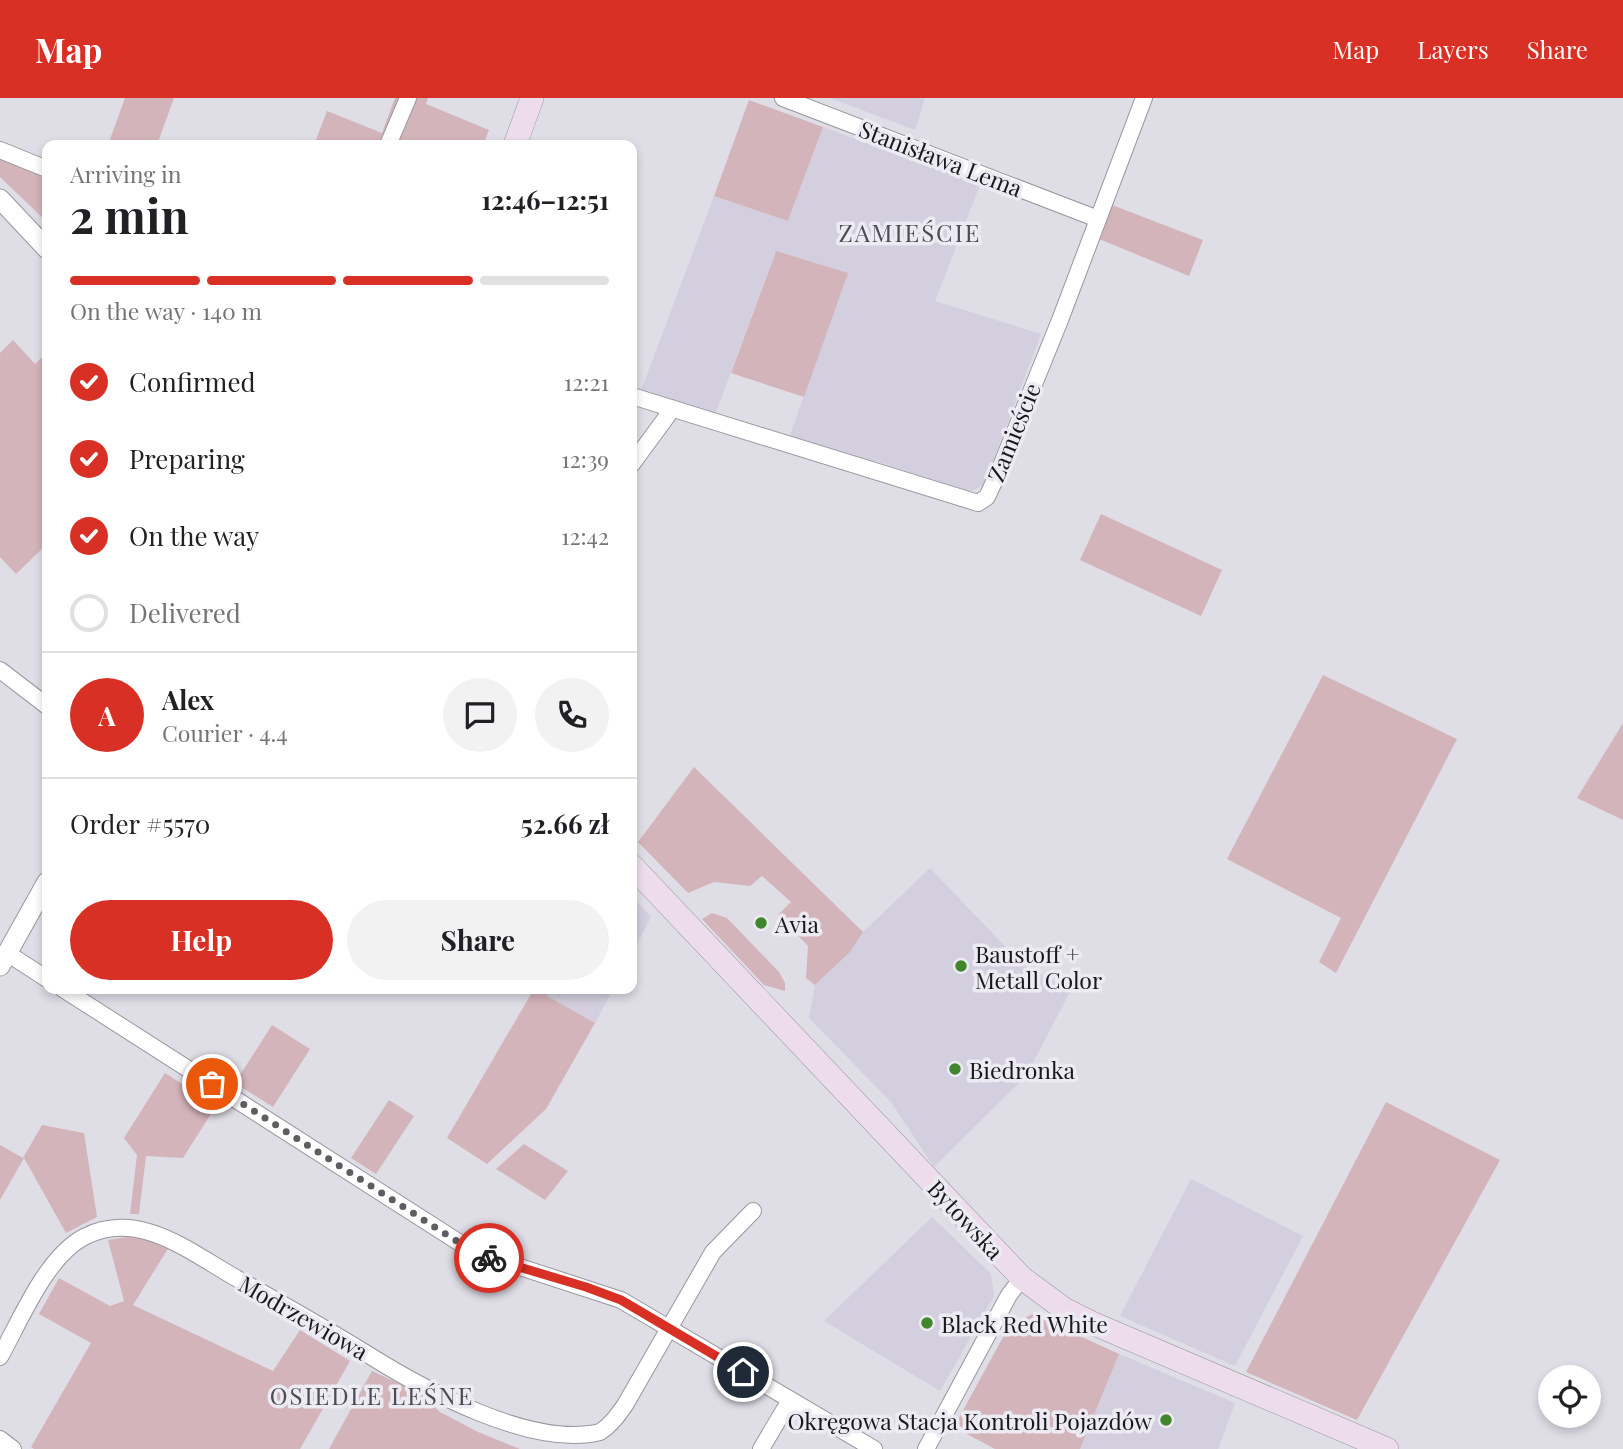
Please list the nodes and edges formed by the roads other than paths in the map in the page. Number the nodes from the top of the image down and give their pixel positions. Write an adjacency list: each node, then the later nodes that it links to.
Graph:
1 (408, 98): 5 (street)
2 (532, 98): 6 (main road)
3 (783, 98): 10 (street, Stanisława Lema)
4 (1144, 98): 10 (street, Zamieście)
5 (390, 140)
6 (517, 140)
7 (0, 150): 8 (street)
8 (42, 167)
9 (0, 199): 11 (street)
10 (1098, 219): 13 (street, Zamieście)
11 (42, 244)
12 (637, 398): 13 (street, Zamieście)
13 (671, 408): 14 (street)
14 (637, 457)
15 (0, 670): 16 (street)
16 (42, 702)
17 (637, 871): 23 (main road, Bytowska)
18 (42, 891): 19 (street)
19 (4, 959): 20 (street)
20 (42, 977)
21 (71, 994): 24 (street)
22 (753, 1210): 24 (street, Modrzewiowa)
23 (1022, 1278): 31 (street); 32 (main road, Bytowska)
24 (669, 1327): 25 (street, Modrzewiowa); 26 (street)
25 (0, 1357)
26 (790, 1400): 29 (street); 30 (street)
27 (0, 1439): 28 (street)
28 (13, 1449)
29 (761, 1449)
30 (874, 1449)
31 (926, 1449)
32 (1387, 1449)

